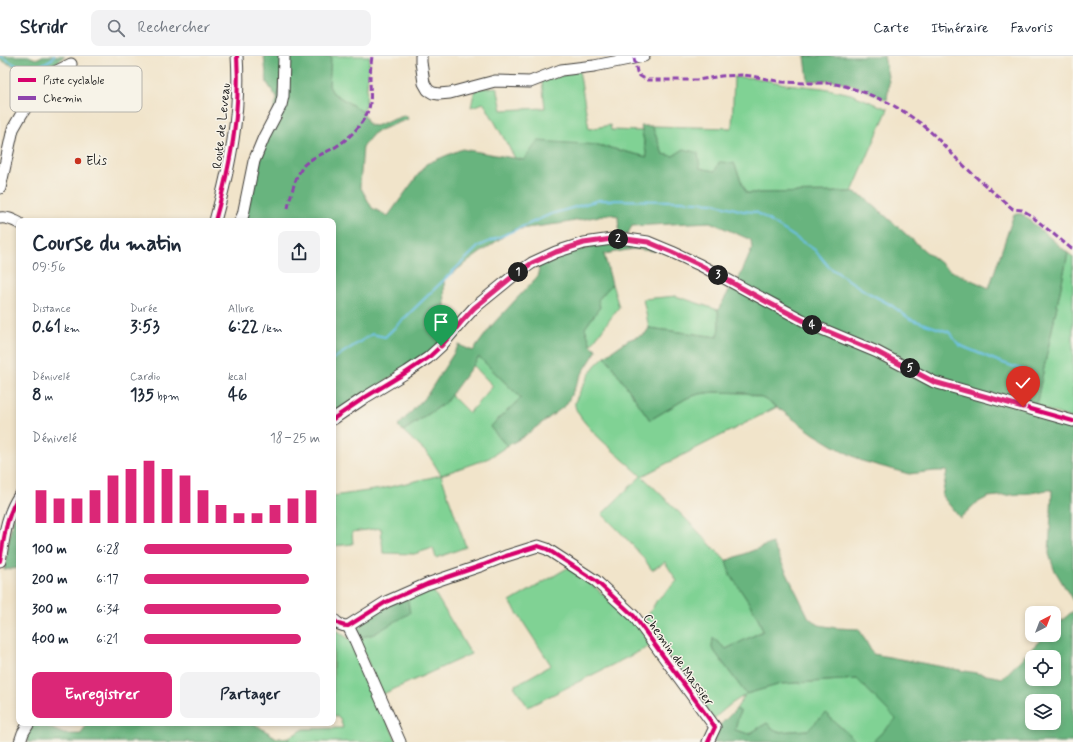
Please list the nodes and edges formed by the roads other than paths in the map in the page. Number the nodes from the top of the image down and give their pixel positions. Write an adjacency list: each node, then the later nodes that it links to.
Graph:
1 (237, 56): 10 (street, Route de Leveau)
2 (284, 56): 11 (street)
3 (421, 56): 4 (street)
4 (644, 56)
5 (71, 64): 6 (street)
6 (67, 66)
7 (23, 112): 8 (street)
8 (0, 188)
9 (0, 218): 12 (street)
10 (216, 218)
11 (242, 218)
12 (16, 222)
13 (336, 417): 14 (street)
14 (1073, 421)
15 (16, 501): 16 (street)
16 (0, 561)
17 (336, 623): 18 (street)
18 (348, 626): 21 (street); 22 (street, Chemin de Massier)
19 (27, 726): 20 (street)
20 (20, 742)
21 (400, 742)
22 (708, 742)

